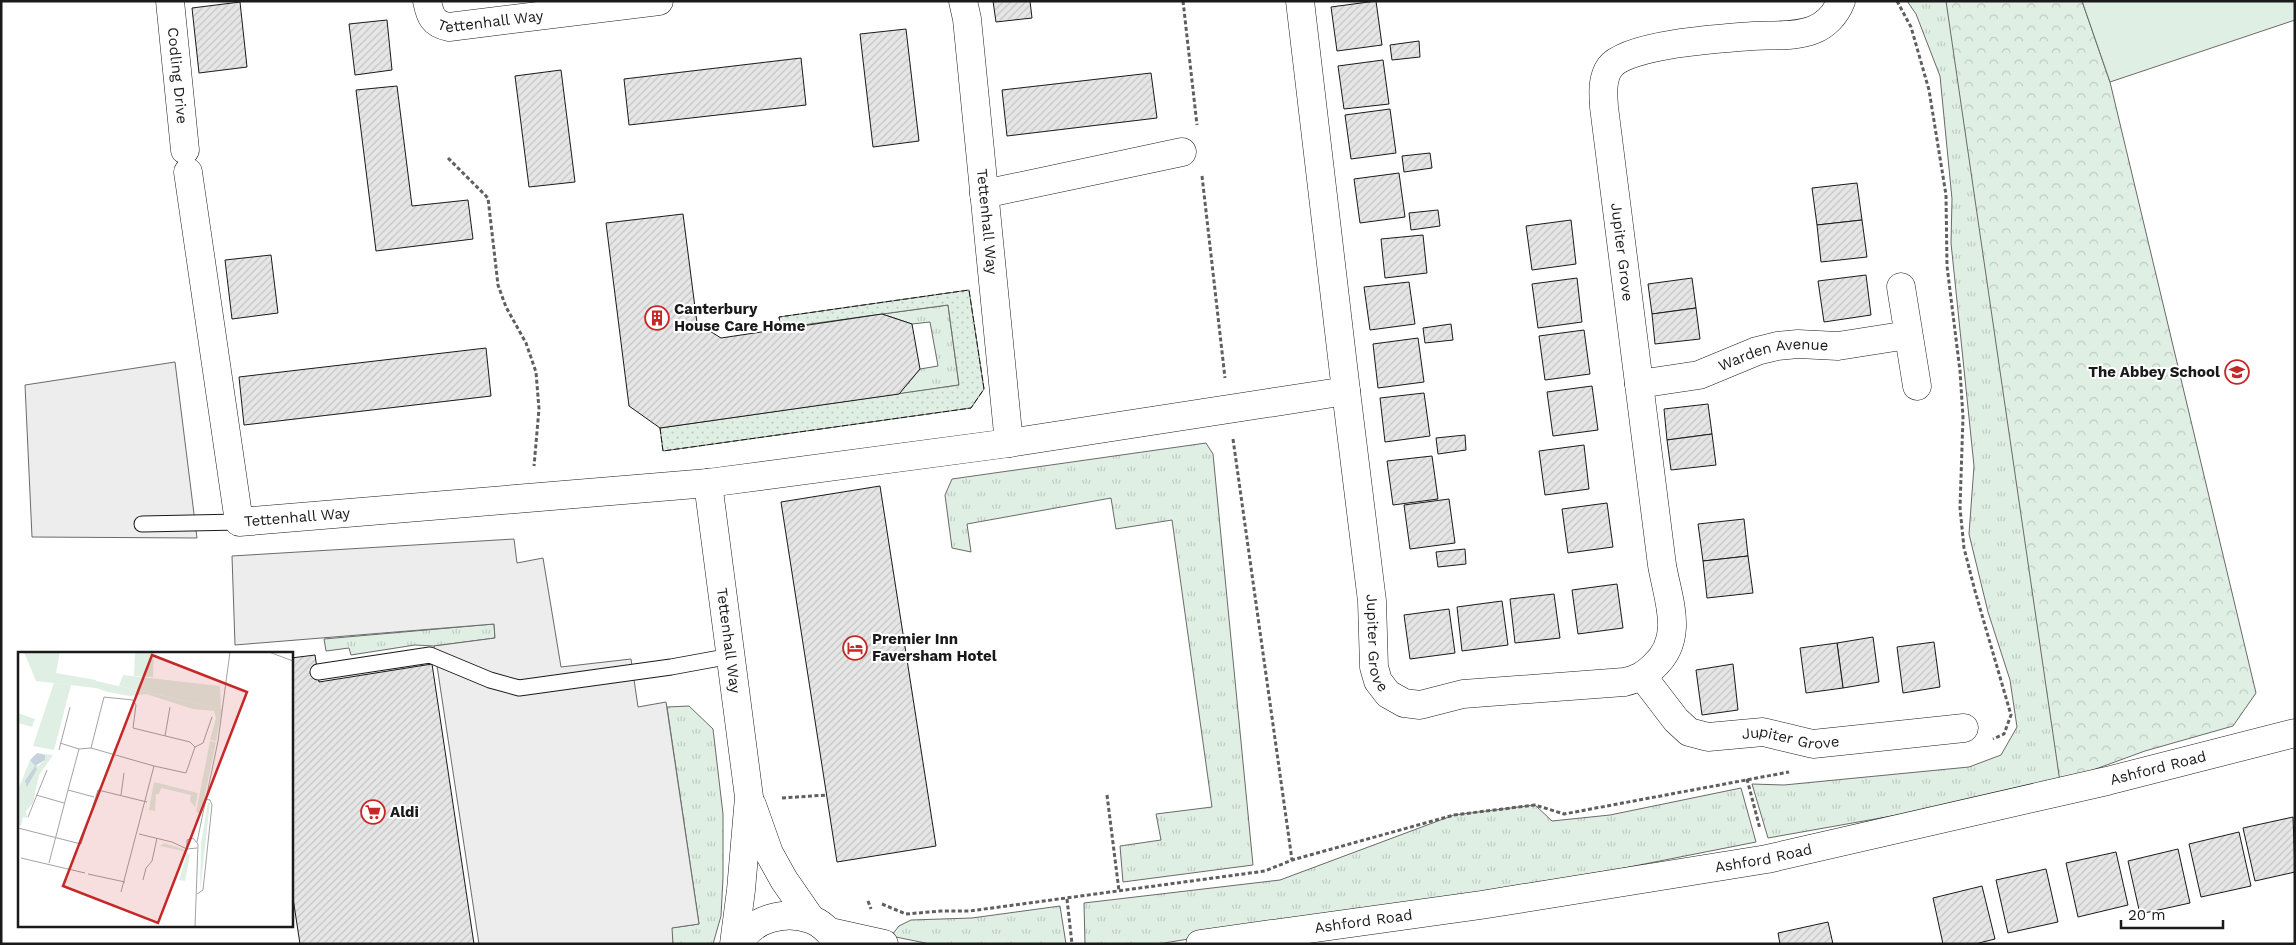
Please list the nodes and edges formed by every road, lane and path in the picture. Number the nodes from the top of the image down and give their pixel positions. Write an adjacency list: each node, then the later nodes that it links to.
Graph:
1 (170, 1): 10 (street, Codling Drive)
2 (427, 1): 3 (street, Tettenhall Way)
3 (659, 1)
4 (963, 1): 11 (street, Tettenhall Way)
5 (1300, 1): 16 (street, Jupiter Grove)
6 (1841, 1): 14 (street, Jupiter Grove)
7 (1897, 1): 26 (path)
8 (1182, 152): 11 (street)
9 (448, 158): 19 (path)
10 (187, 161): 20 (street, Tettenhall Way)
11 (984, 194): 17 (street, Tettenhall Way)
12 (1901, 287): 13 (street)
13 (1908, 335): 14 (street, Warden Avenue); 15 (street)
14 (1639, 384): 24 (street, Jupiter Grove)
15 (1917, 386)
16 (1346, 391): 17 (street, Tettenhall Way); 24 (street, Jupiter Grove)
17 (1010, 443): 18 (street, Tettenhall Way)
18 (708, 483): 19 (street, Tettenhall Way); 22 (street, Tettenhall Way)
19 (531, 497): 20 (street, Tettenhall Way)
20 (239, 522): 21 (lane)
21 (142, 524)
22 (732, 656): 23 (lane); 31 (street, Tettenhall Way)
23 (318, 672)
24 (1643, 676): 26 (street, Jupiter Grove)
25 (2295, 733): 32 (street, Ashford Road)
26 (1975, 735)
27 (1795, 771): 28 (path)
28 (1747, 779): 32 (path); 33 (path)
29 (827, 794): 31 (path)
30 (1107, 795): 33 (path)
31 (762, 798): 36 (street, Tettenhall Way); 38 (street, Tettenhall Way)
32 (1767, 859): 37 (street, Ashford Road)
33 (1120, 891): 34 (path)
34 (1066, 899): 35 (path); 41 (path)
35 (882, 904)
36 (826, 932): 39 (street); 40 (street)
37 (1215, 942)
38 (734, 944)
39 (739, 944)
40 (884, 944)
41 (1072, 944)

